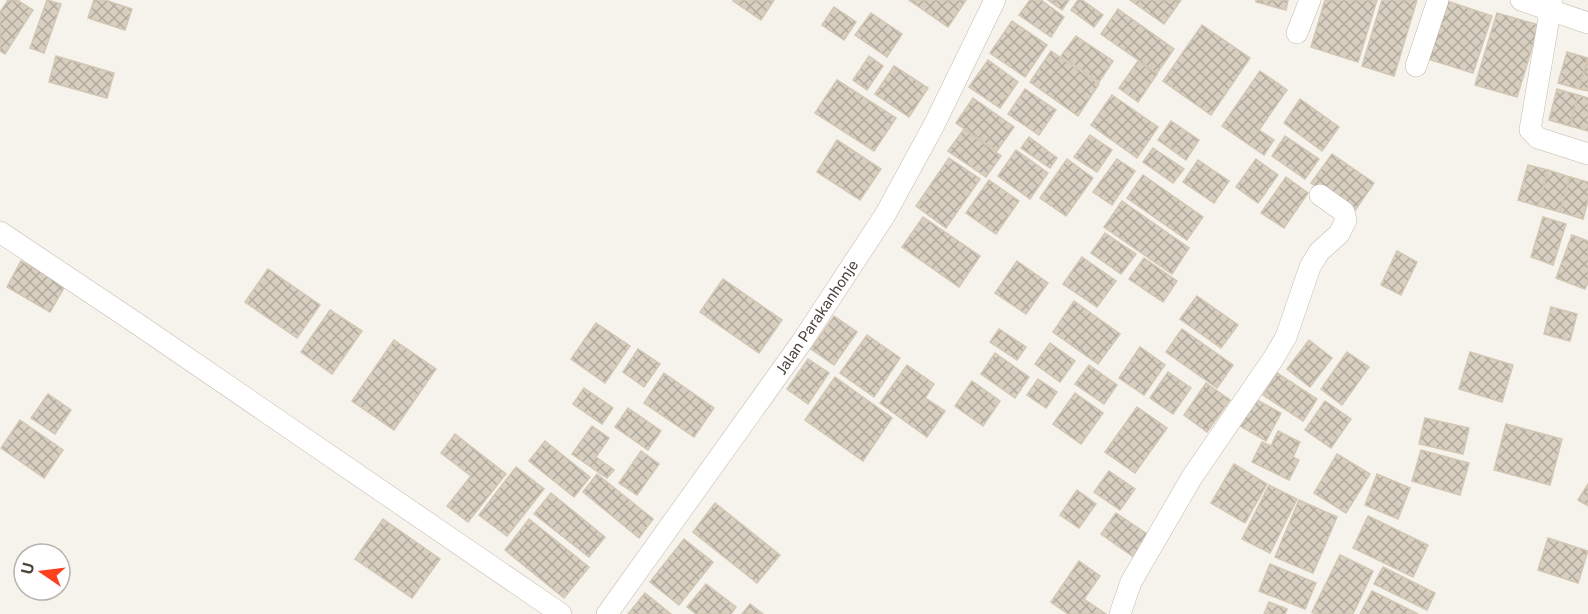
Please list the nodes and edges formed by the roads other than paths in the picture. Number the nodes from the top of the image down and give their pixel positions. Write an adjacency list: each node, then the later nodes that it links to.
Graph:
1 (995, 0): 13 (street, Jalan Parakanhonje)
2 (1310, 0): 7 (street)
3 (1438, 0): 8 (street)
4 (1521, 0): 5 (street)
5 (1551, 4): 6 (street); 9 (street)
6 (1588, 22)
7 (1297, 33)
8 (1416, 66)
9 (1588, 154)
10 (1333, 204): 14 (street)
11 (0, 232): 12 (street)
12 (561, 614)
13 (607, 614)
14 (1120, 614)

